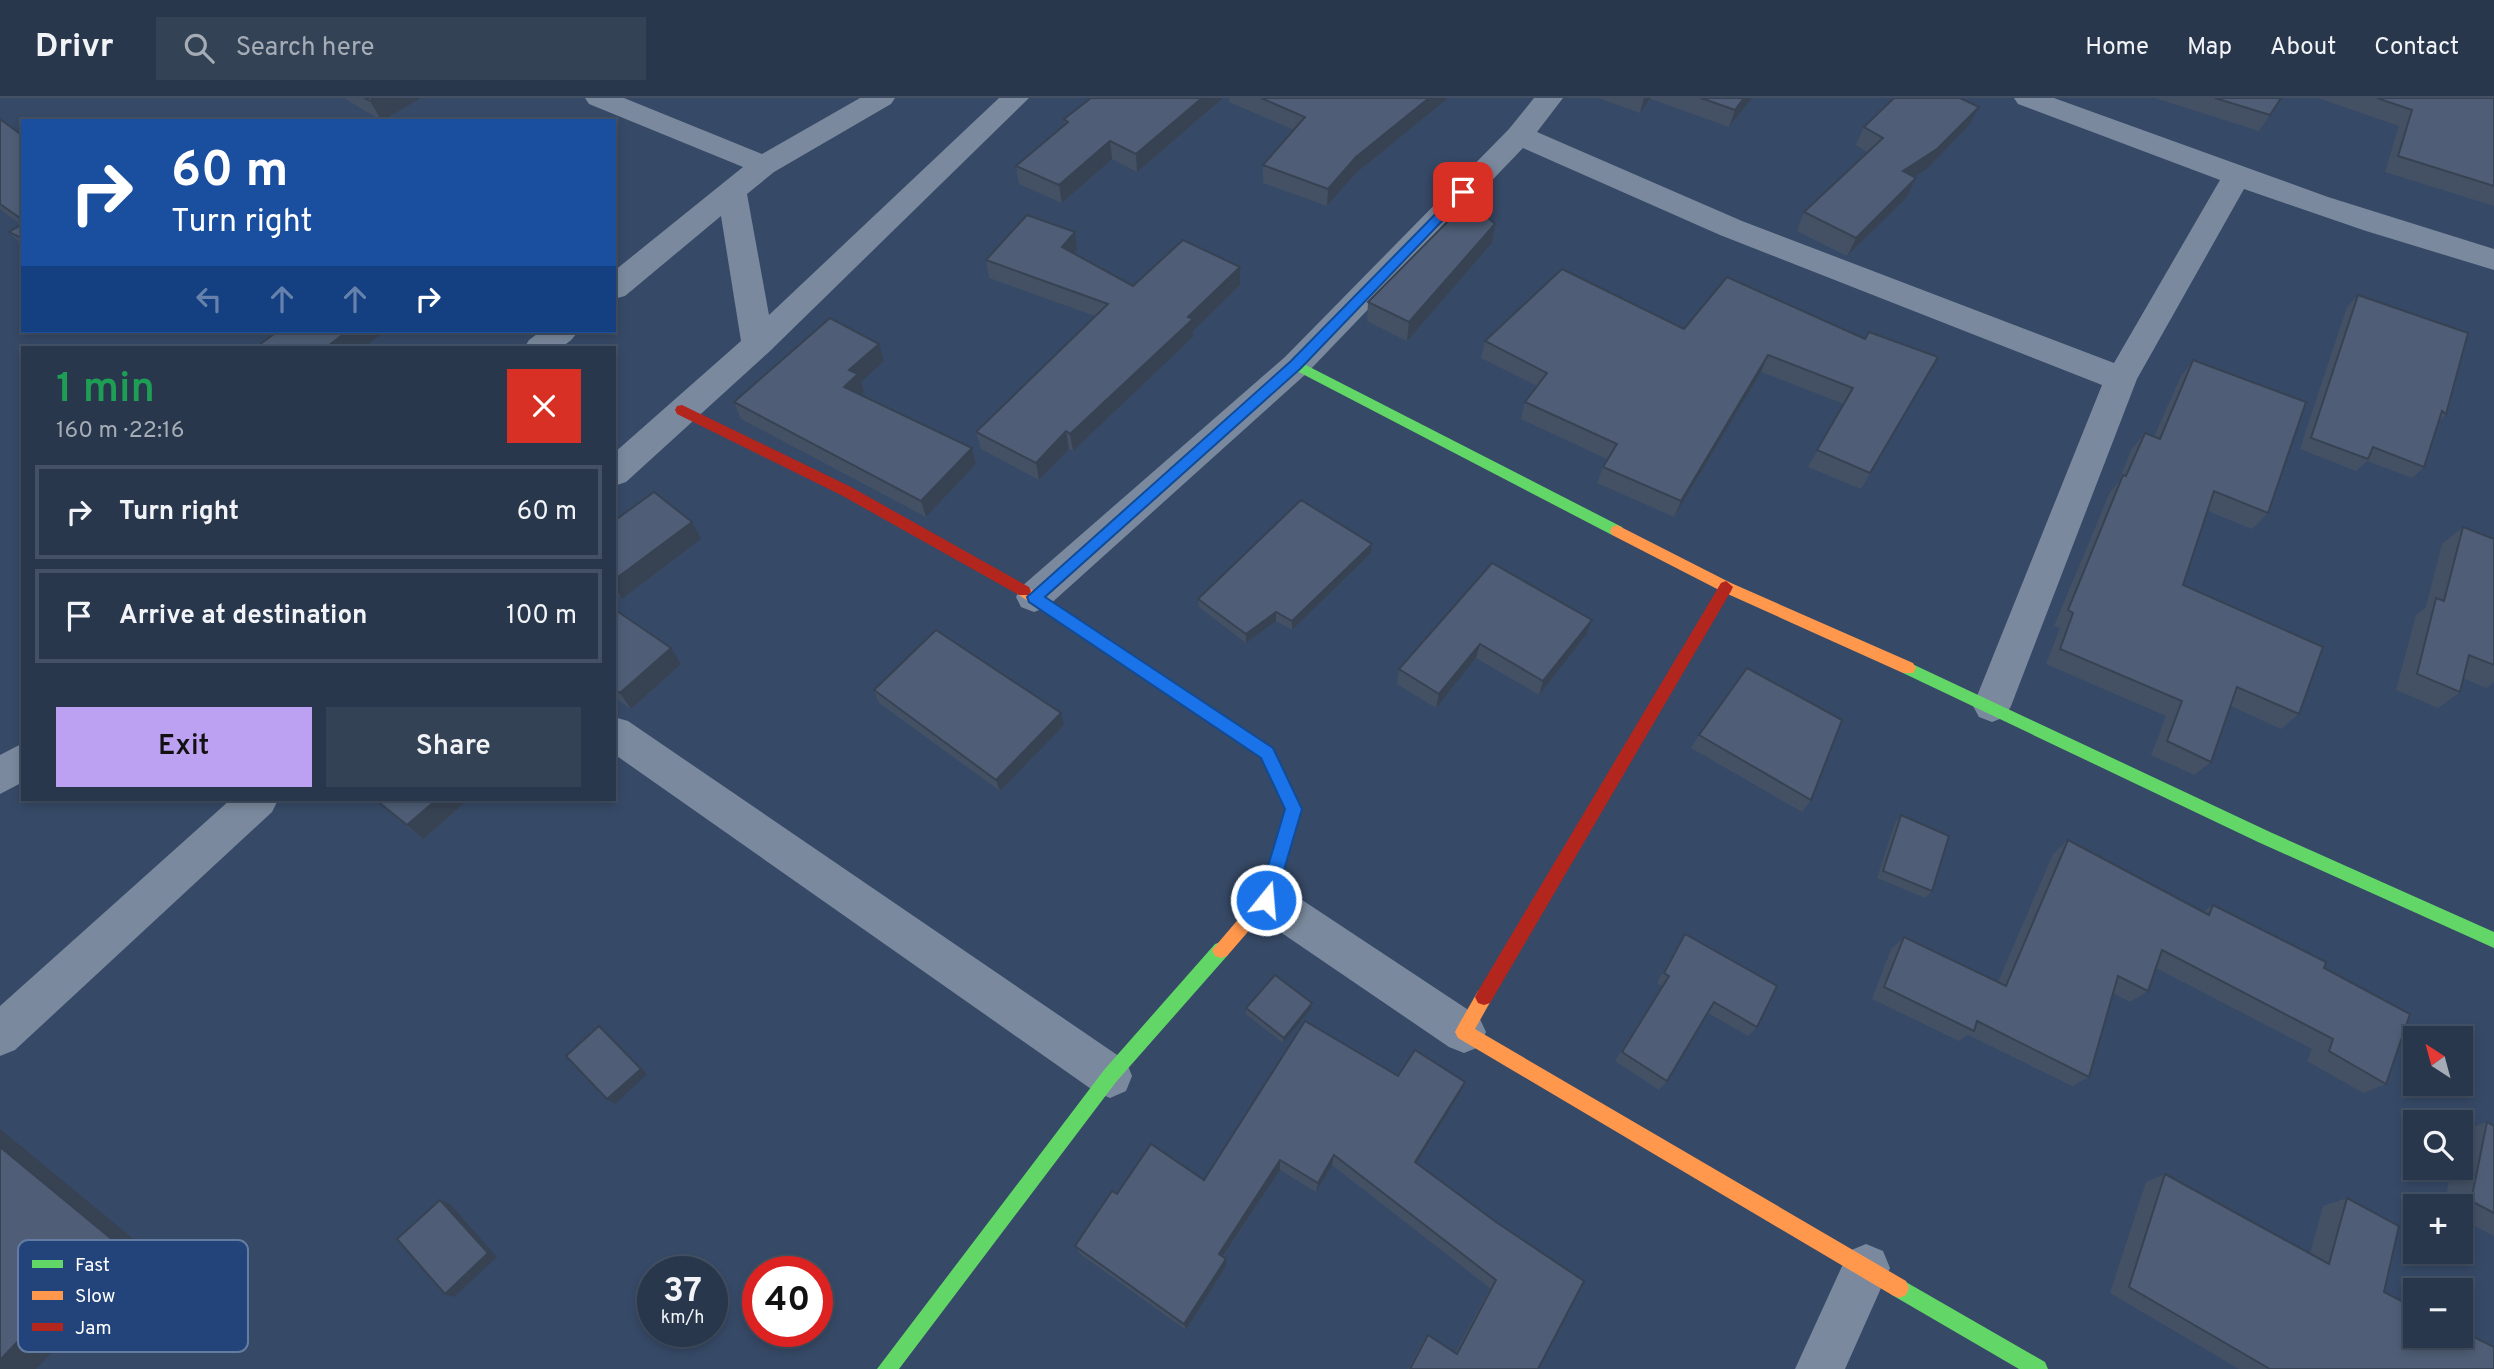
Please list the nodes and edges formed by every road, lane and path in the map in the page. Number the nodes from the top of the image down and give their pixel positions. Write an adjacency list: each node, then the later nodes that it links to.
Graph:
1 (598, 98): 7 (street)
2 (881, 98): 7 (street)
3 (1015, 98): 13 (street)
4 (1549, 98): 6 (street)
5 (2028, 98): 8 (street)
6 (1519, 135): 15 (street); 16 (street)
7 (764, 164): 9 (street)
8 (2236, 177): 10 (street); 16 (street)
9 (732, 191): 11 (street); 13 (street)
10 (2494, 260)
11 (616, 286)
12 (559, 333): 14 (street)
13 (758, 344): 17 (street)
14 (543, 346)
15 (1296, 365): 19 (street); 20 (street)
16 (2121, 379): 21 (street)
17 (682, 410): 18 (street); 20 (street)
18 (616, 471)
19 (1726, 587): 21 (street); 28 (street)
20 (1034, 597): 26 (street)
21 (1992, 706): 27 (street)
22 (616, 734): 30 (street)
23 (21, 761): 24 (street)
24 (0, 777)
25 (257, 801): 29 (street)
26 (1266, 900): 28 (street); 30 (street)
27 (2494, 940)
28 (1464, 1032): 31 (street)
29 (0, 1035)
30 (1110, 1076): 32 (street)
31 (1866, 1268): 33 (street); 34 (street)
32 (887, 1369)
33 (1820, 1369)
34 (2038, 1369)

